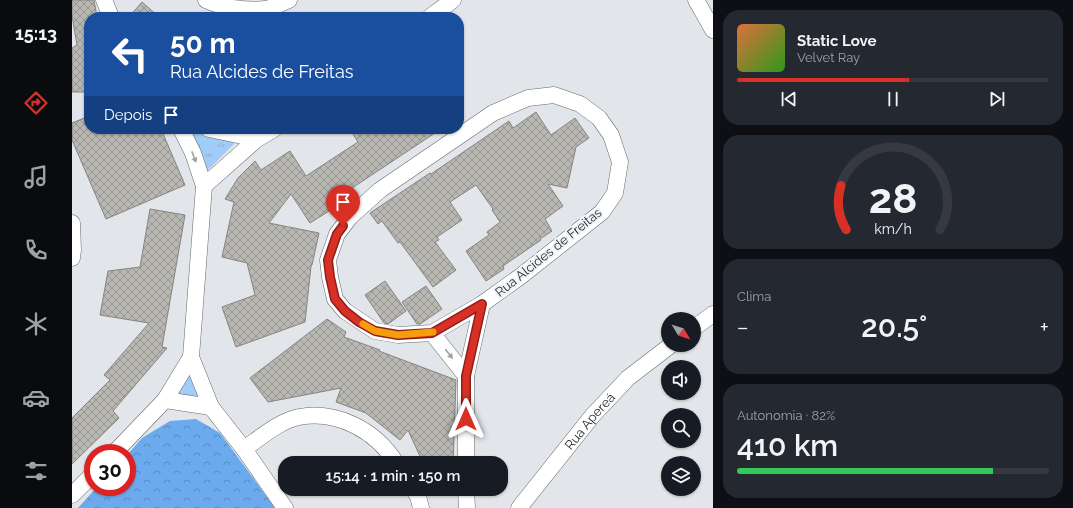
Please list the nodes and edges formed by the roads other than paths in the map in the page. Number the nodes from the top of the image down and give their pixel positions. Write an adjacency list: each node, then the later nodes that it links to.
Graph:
1 (104, 0): 6 (street)
2 (206, 0): 3 (street)
3 (289, 0)
4 (453, 0): 7 (street)
5 (696, 0): 8 (street)
6 (109, 12)
7 (437, 12)
8 (713, 30)
9 (464, 133): 18 (street, Rua Alcides de Freitas)
10 (184, 134): 15 (street, one-way to 15)
11 (236, 134): 14 (street)
12 (265, 134): 14 (street)
13 (462, 134): 21 (street, Rua Alcides de Freitas)
14 (257, 138): 15 (street)
15 (204, 186): 23 (street)
16 (72, 222): 17 (street)
17 (72, 258)
18 (482, 304): 21 (street, Rua Alcides de Freitas); 24 (street, Rua Alcides de Freitas)
19 (713, 314): 20 (street)
20 (701, 323)
21 (432, 333): 24 (street, one-way to 24)
22 (662, 352): 38 (street, Rua Apereá)
23 (190, 357): 25 (street); 26 (street)
24 (466, 376): 30 (street, Rua Alcides de Freitas)
25 (165, 400): 26 (street); 27 (street)
26 (211, 407): 28 (street)
27 (123, 444)
28 (244, 449): 29 (street); 35 (street)
29 (391, 456)
30 (466, 456)
31 (84, 483): 32 (street)
32 (72, 496)
33 (418, 496): 36 (street)
34 (466, 496): 37 (street)
35 (285, 508)
36 (421, 508)
37 (467, 508)
38 (519, 508)

